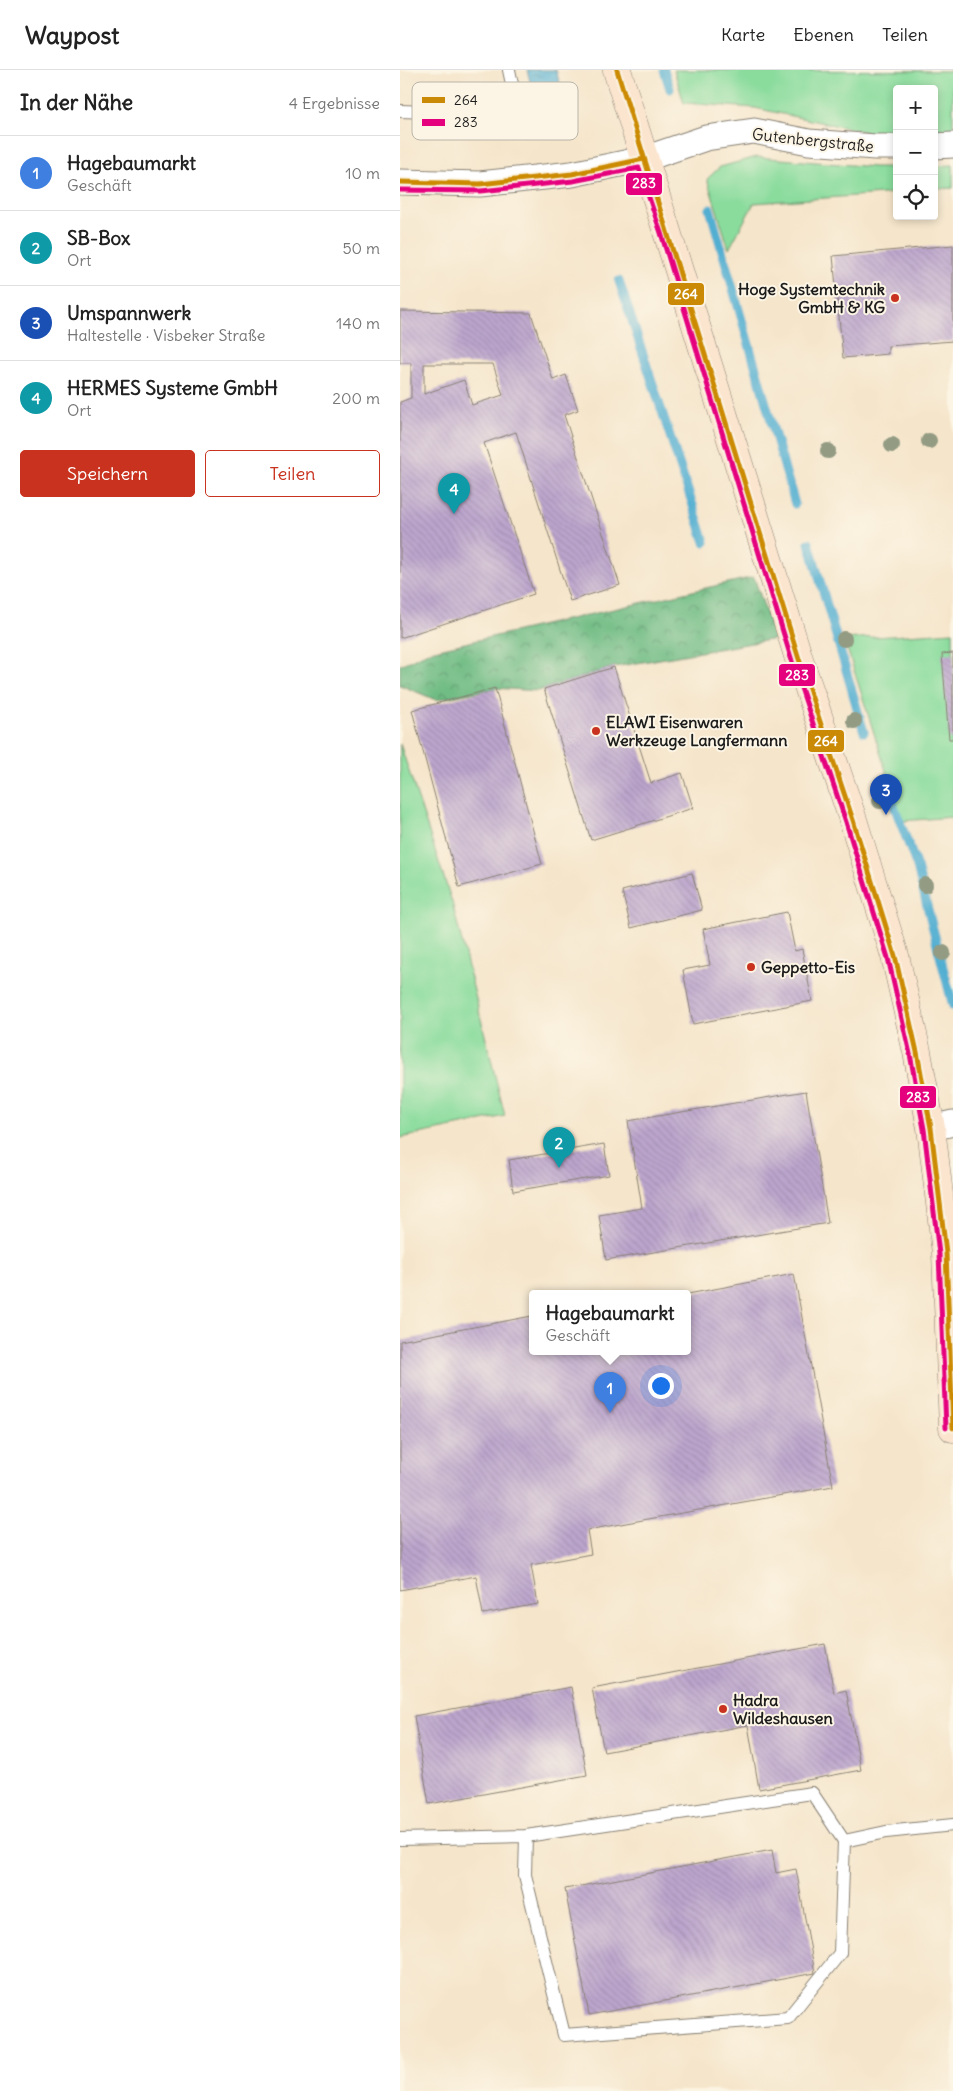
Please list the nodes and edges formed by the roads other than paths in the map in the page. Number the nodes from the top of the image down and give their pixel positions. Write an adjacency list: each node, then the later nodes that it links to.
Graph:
1 (617, 70): 5 (main road)
2 (953, 145): 3 (street)
3 (938, 146)
4 (893, 147): 5 (street, Gutenbergstraße)
5 (644, 159): 6 (street, Gutenbergstraße); 7 (main road)
6 (400, 182)
7 (942, 1126): 8 (main road)
8 (953, 1428)
9 (953, 1825): 12 (lane)
10 (526, 1836): 11 (lane); 12 (lane); 12 (lane)
11 (400, 1840)
12 (844, 1842)

